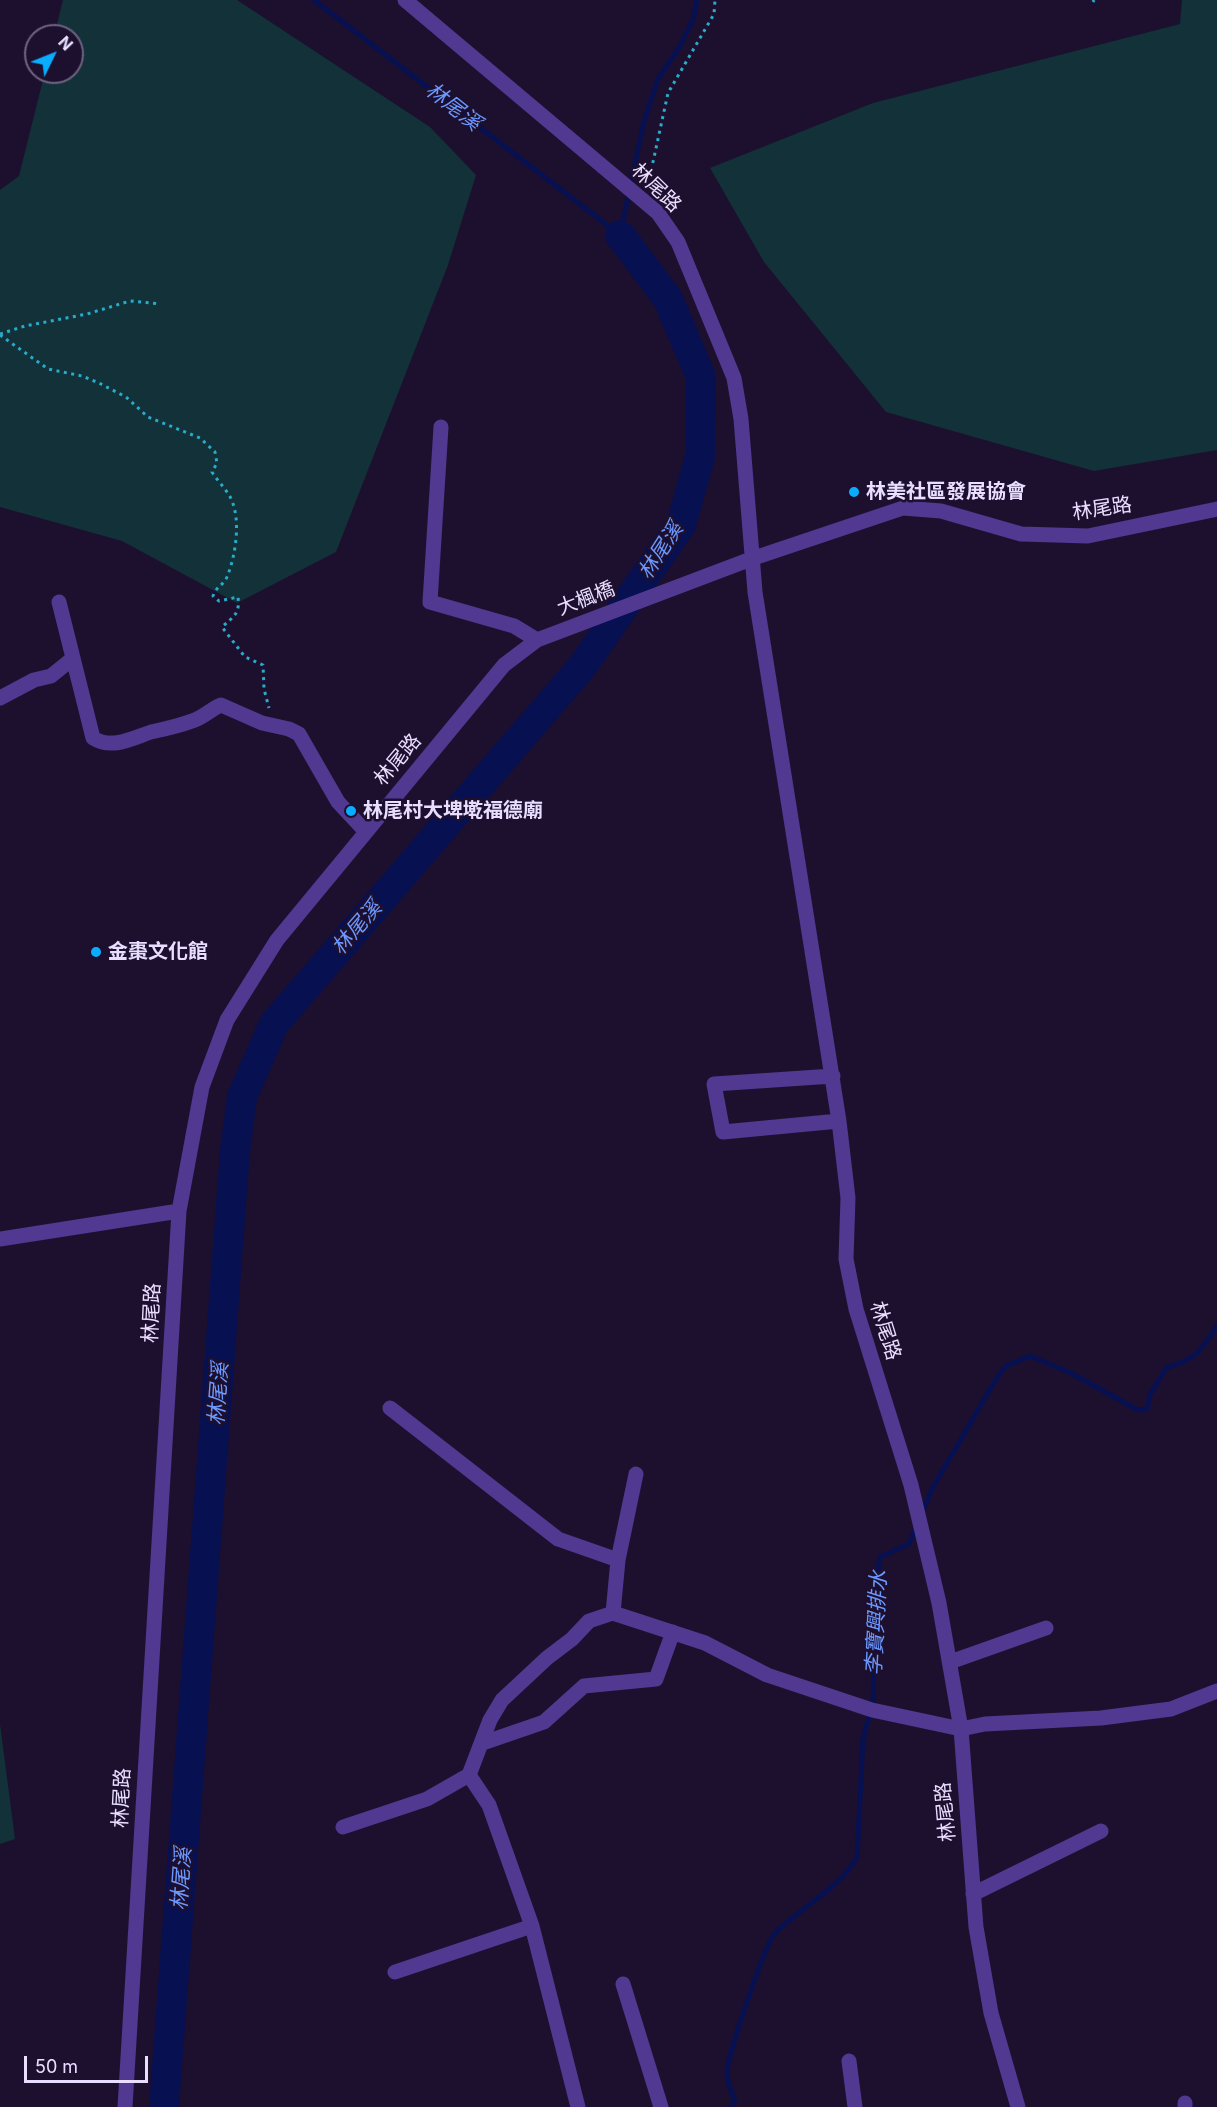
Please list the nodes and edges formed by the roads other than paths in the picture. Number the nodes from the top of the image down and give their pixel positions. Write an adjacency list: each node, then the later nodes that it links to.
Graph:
1 (405, 0): 4 (street, 林尾路)
2 (441, 427): 6 (street)
3 (1217, 508): 4 (street, 林尾路)
4 (751, 559): 6 (street, 大楓橋); 10 (street, 林尾路)
5 (59, 602): 7 (street)
6 (537, 640): 9 (street, 林尾路)
7 (72, 659): 8 (street); 9 (street)
8 (0, 698)
9 (366, 832): 12 (street, 林尾路)
10 (833, 1076): 11 (street, 林尾路); 11 (street)
11 (839, 1121): 20 (street, 林尾路)
12 (179, 1211): 13 (street); 32 (street, 林尾路)
13 (0, 1239)
14 (390, 1408): 16 (street)
15 (636, 1474): 16 (street)
16 (618, 1560): 17 (street)
17 (613, 1613): 19 (street); 23 (street)
18 (1046, 1628): 20 (street)
19 (673, 1632): 22 (street); 23 (street)
20 (950, 1662): 22 (street, 林尾路)
21 (1217, 1691): 22 (street)
22 (961, 1729): 27 (street, 林尾路)
23 (483, 1743): 24 (street)
24 (469, 1775): 25 (street); 28 (street)
25 (344, 1827)
26 (1101, 1832): 27 (street)
27 (974, 1894): 36 (street, 林尾路)
28 (532, 1926): 29 (street); 33 (street)
29 (395, 1972)
30 (623, 1984): 34 (street)
31 (849, 2061): 35 (street)
32 (125, 2107)
33 (578, 2107)
34 (661, 2107)
35 (855, 2107)
36 (1018, 2107)

